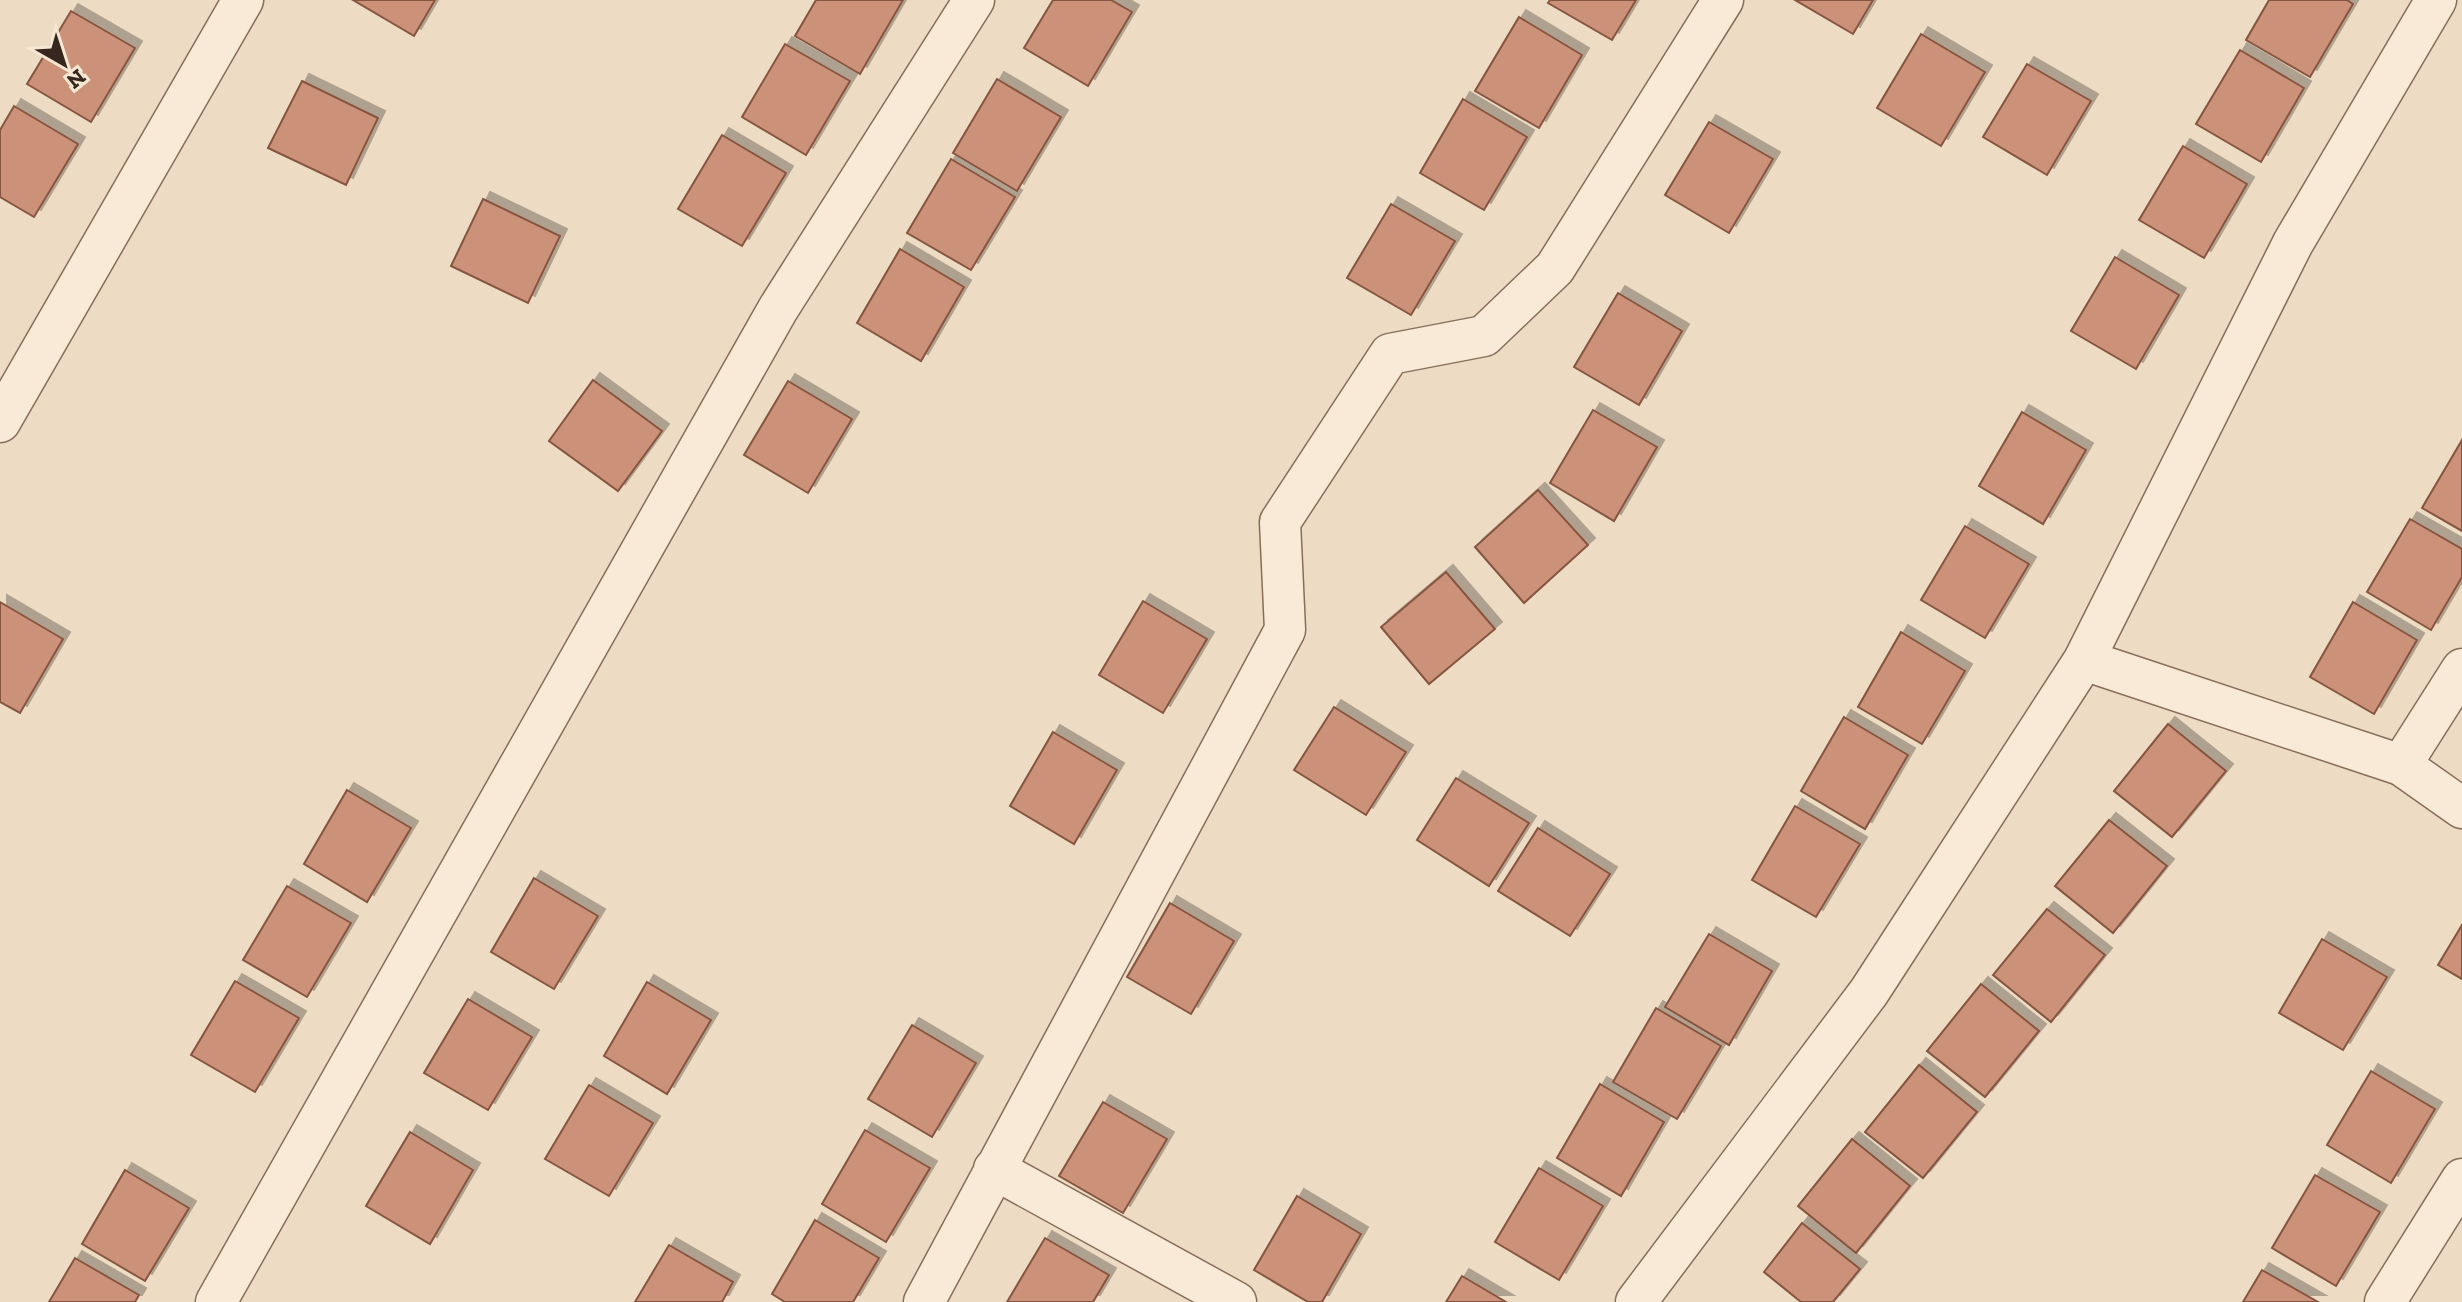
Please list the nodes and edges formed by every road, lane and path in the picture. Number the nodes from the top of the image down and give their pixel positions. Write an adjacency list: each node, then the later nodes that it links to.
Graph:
1 (243, 0): 5 (street)
2 (974, 0): 12 (street)
3 (1723, 0): 10 (street)
4 (2436, 0): 6 (street)
5 (0, 422)
6 (2084, 660): 8 (street); 15 (street)
7 (2462, 669): 8 (street)
8 (2401, 765): 9 (street)
9 (2462, 808)
10 (994, 1169): 13 (street); 14 (street)
11 (2462, 1179): 16 (street)
12 (216, 1302)
13 (924, 1302)
14 (1236, 1302)
15 (1636, 1302)
16 (2385, 1302)

